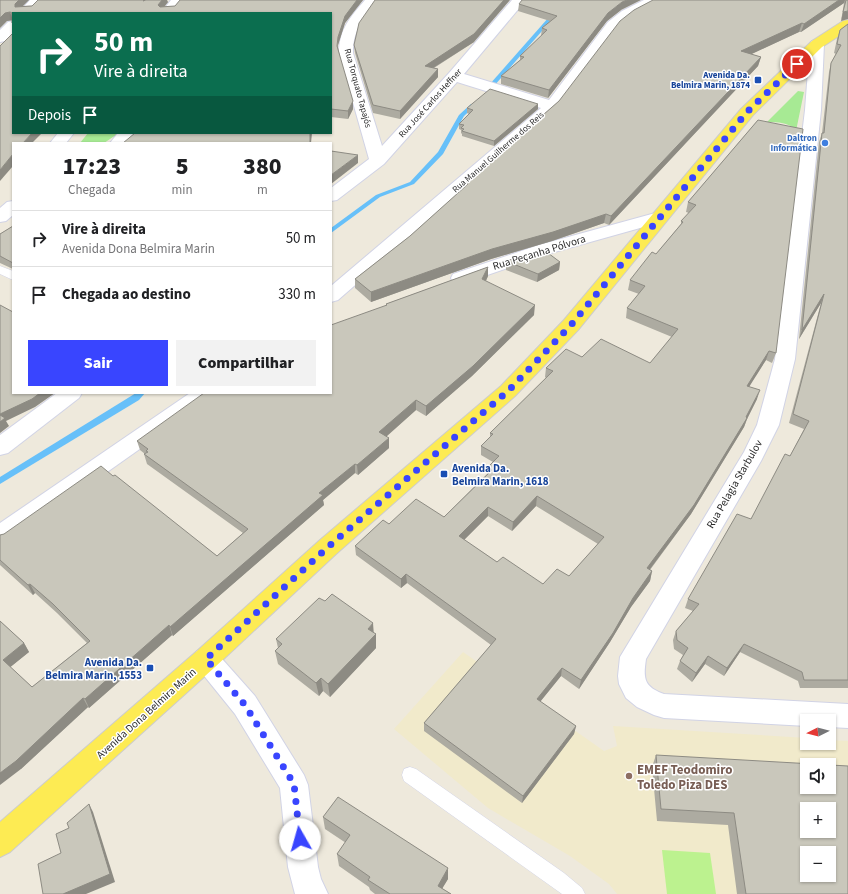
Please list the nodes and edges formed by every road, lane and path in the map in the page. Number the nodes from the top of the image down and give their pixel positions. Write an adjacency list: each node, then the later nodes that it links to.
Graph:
1 (38, 0): 6 (street)
2 (178, 0): 7 (street)
3 (372, 0): 16 (street, Rua Torquato Tapajós)
4 (519, 0): 10 (street, Rua José Carlos Heffner)
5 (654, 0): 11 (street, Rua Manuel Guilherme dos Reis)
6 (26, 12)
7 (169, 12)
8 (848, 24): 9 (main road, Avenida Dona Belmira Marin)
9 (817, 44): 18 (main road, Avenida Dona Belmira Marin); 28 (street, Rua Pelagia Starbulov)
10 (454, 76): 11 (street); 16 (street, Rua José Carlos Heffner)
11 (552, 106): 22 (street, Rua Manuel Guilherme dos Reis)
12 (65, 134): 14 (street)
13 (126, 134): 15 (street)
14 (59, 142)
15 (119, 142)
16 (378, 160): 17 (street, Rua José Carlos Heffner)
17 (332, 195)
18 (658, 217): 21 (street, Rua Peçanha Pólvora); 27 (main road, Avenida Dona Belmira Marin)
19 (0, 269): 20 (lane)
20 (12, 275)
21 (441, 285)
22 (332, 295)
23 (71, 394): 25 (street)
24 (204, 394): 26 (street)
25 (0, 447)
26 (0, 535)
27 (206, 659): 30 (main road, Avenida Dona Belmira Marin); 31 (street)
28 (848, 716)
29 (410, 775): 32 (lane)
30 (0, 842)
31 (313, 894)
32 (576, 894)

